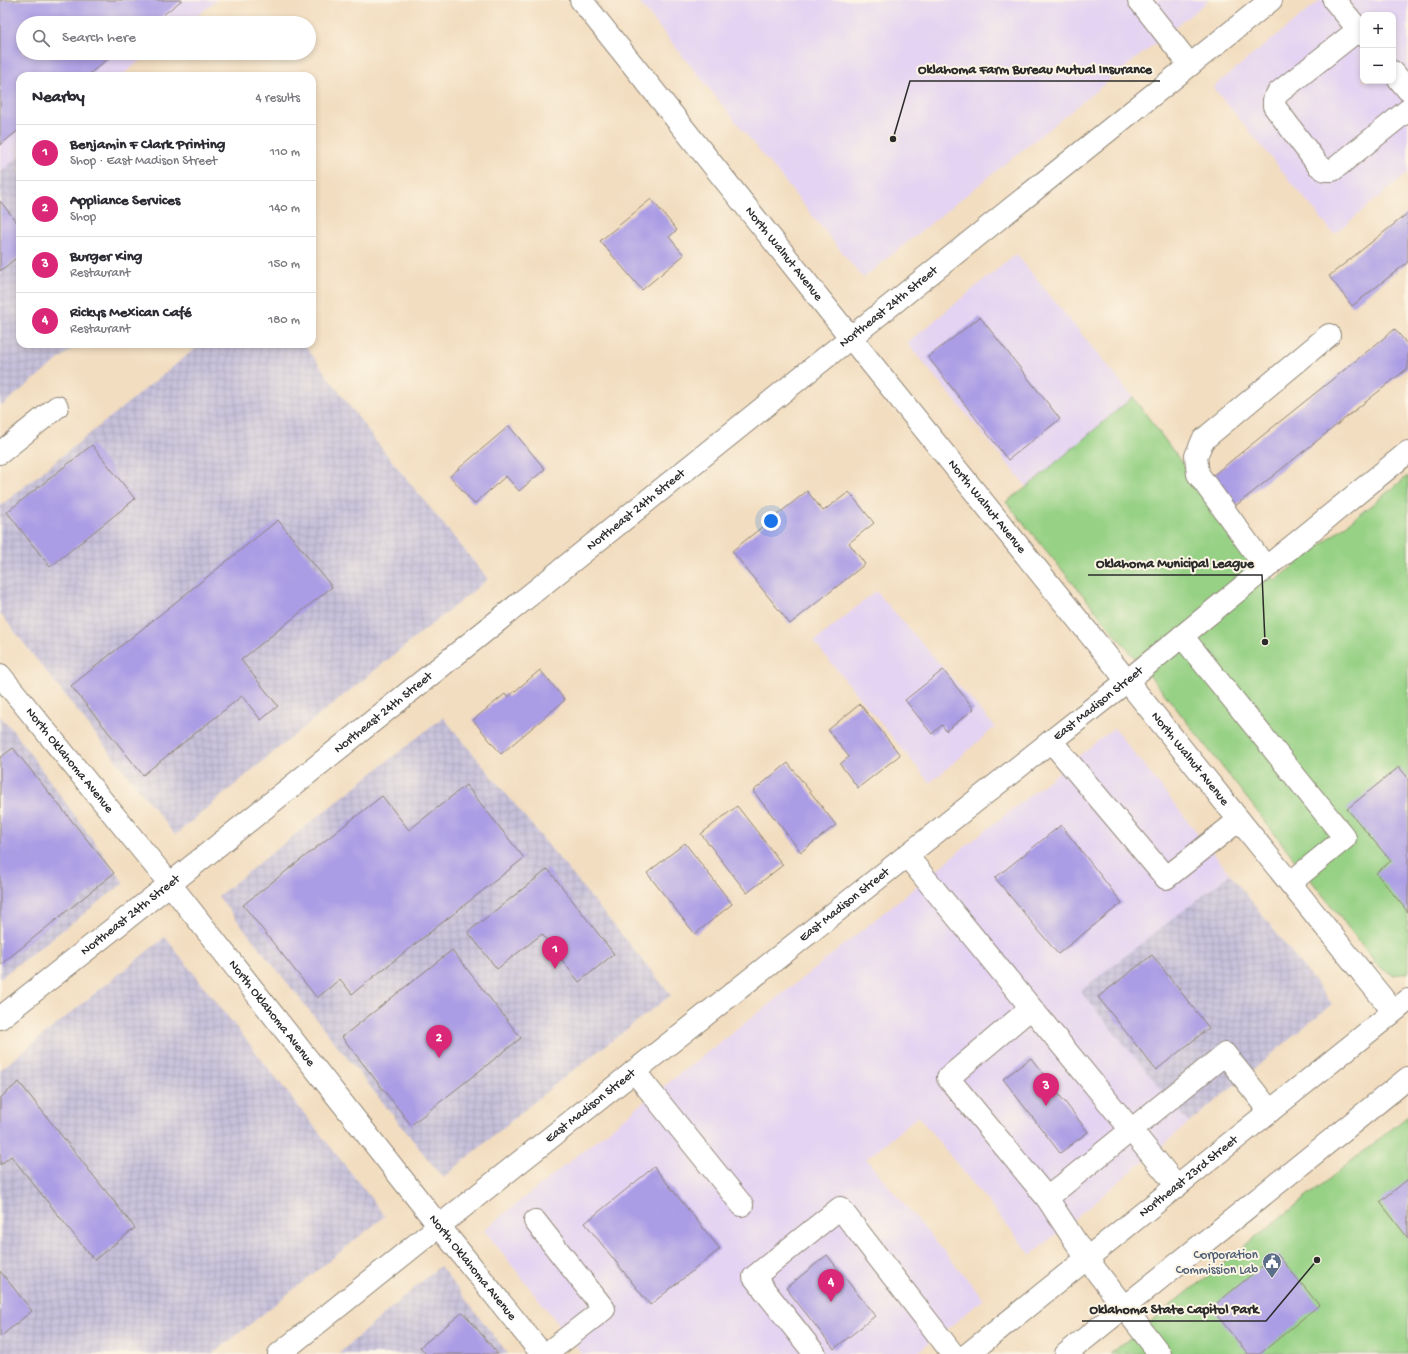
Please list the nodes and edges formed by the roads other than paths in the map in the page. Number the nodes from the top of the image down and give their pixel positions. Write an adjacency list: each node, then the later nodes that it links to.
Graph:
1 (581, 0): 12 (street, North Walnut Avenue)
2 (1139, 0): 7 (street)
3 (1272, 0): 7 (street, Northeast 24th Street)
4 (1334, 0): 5 (street)
5 (1360, 32)
6 (1360, 34): 10 (street)
7 (1190, 65): 12 (street, Northeast 24th Street)
8 (1396, 76): 9 (street)
9 (1408, 90)
10 (1408, 110)
11 (1329, 335): 16 (street)
12 (850, 338): 19 (street, North Walnut Avenue); 24 (street, Northeast 24th Street)
13 (57, 407): 15 (street)
14 (1408, 452): 16 (street, East Madison Street)
15 (0, 453)
16 (1266, 568): 17 (street, East Madison Street)
17 (1182, 636): 19 (street, East Madison Street); 23 (street)
18 (0, 675): 24 (street, North Oklahoma Avenue)
19 (1127, 681): 20 (street, East Madison Street); 21 (street, North Walnut Avenue)
20 (1051, 741): 21 (street); 22 (street, East Madison Street)
21 (1239, 820): 23 (street, North Walnut Avenue)
22 (906, 856): 26 (street); 28 (street, East Madison Street)
23 (1290, 883): 25 (street, North Walnut Avenue)
24 (170, 884): 27 (street, Northeast 24th Street); 36 (street, North Oklahoma Avenue)
25 (1401, 1005): 30 (street, Northeast 23rd Street)
26 (1031, 1008): 31 (street); 33 (street)
27 (0, 1018)
28 (634, 1071): 34 (street); 36 (street, East Madison Street)
29 (1408, 1078): 38 (street)
30 (1270, 1111): 31 (street); 32 (street, Northeast 23rd Street)
31 (1131, 1129): 32 (street); 33 (street)
32 (1177, 1186): 37 (street, Northeast 23rd Street)
33 (1047, 1198): 37 (street)
34 (742, 1205)
35 (535, 1221): 41 (street)
36 (439, 1226): 39 (street, East Madison Street); 40 (street, North Oklahoma Avenue)
37 (1087, 1259): 38 (street); 44 (street, Northeast 23rd Street)
38 (1123, 1308): 45 (street); 46 (street)
39 (291, 1350)
40 (542, 1354)
41 (546, 1354)
42 (815, 1354): 43 (street)
43 (953, 1354)
44 (968, 1354)
45 (1066, 1354)
46 (1160, 1354)

